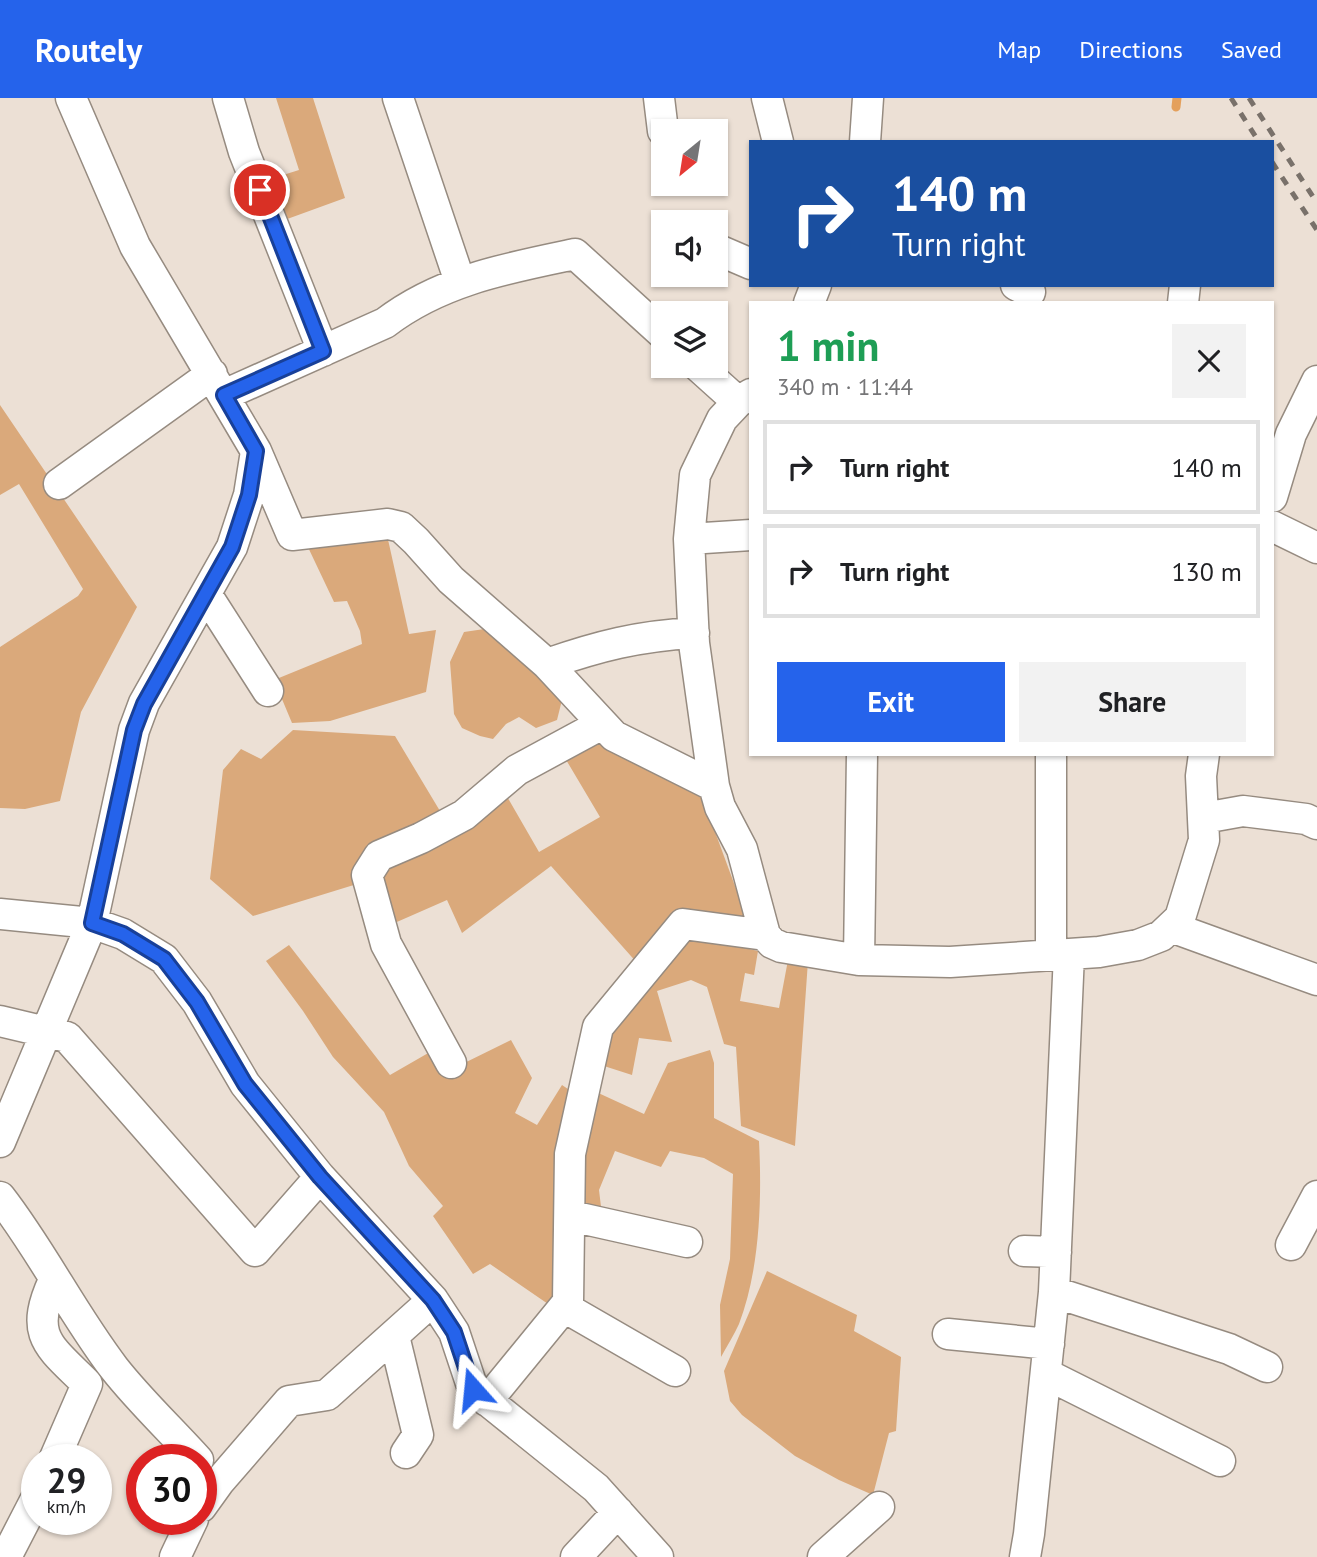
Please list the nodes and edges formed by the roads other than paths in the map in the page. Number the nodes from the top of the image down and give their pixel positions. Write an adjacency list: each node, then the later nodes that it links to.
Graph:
1 (71, 98): 17 (street)
2 (228, 98): 14 (street)
3 (398, 98): 12 (street)
4 (659, 98): 7 (street)
5 (767, 98): 8 (street)
6 (868, 98): 9 (street)
7 (662, 119)
8 (778, 140)
9 (864, 140)
10 (728, 254): 11 (street)
11 (749, 263)
12 (460, 282): 13 (street); 14 (street)
13 (651, 323)
14 (323, 351): 17 (street)
15 (716, 378): 18 (street)
16 (1317, 382): 21 (street)
17 (218, 385): 19 (street); 20 (street)
18 (745, 398): 24 (street)
19 (256, 451): 26 (street); 28 (street)
20 (59, 484)
21 (1274, 489)
22 (1274, 527): 25 (street)
23 (749, 535): 24 (street)
24 (689, 539): 27 (street)
25 (1317, 548)
26 (206, 594): 29 (street); 38 (street)
27 (694, 633): 28 (street); 34 (street)
28 (547, 664): 30 (street)
29 (268, 691)
30 (602, 724): 34 (street); 46 (street)
31 (863, 756): 42 (street)
32 (1051, 756): 41 (street)
33 (1204, 756): 35 (street)
34 (714, 786): 40 (street)
35 (1204, 818): 36 (street); 39 (street)
36 (1317, 824)
37 (0, 914): 38 (street)
38 (92, 923): 45 (street); 48 (street)
39 (1171, 927): 41 (street); 43 (street)
40 (765, 935): 42 (street); 51 (street)
41 (1060, 954): 42 (street); 55 (street)
42 (859, 960)
43 (1317, 981)
44 (0, 1021): 45 (street)
45 (47, 1033): 47 (street); 48 (street)
46 (451, 1063)
47 (0, 1142)
48 (320, 1177): 58 (street)
49 (1317, 1196): 53 (street)
50 (0, 1197): 56 (street)
51 (571, 1216): 52 (street); 59 (street)
52 (687, 1242)
53 (1291, 1245)
54 (1024, 1251): 55 (street)
55 (1056, 1252): 57 (street)
56 (54, 1280): 67 (street); 68 (street)
57 (1054, 1293): 62 (street); 63 (street)
58 (433, 1300): 61 (street); 66 (street)
59 (564, 1307): 64 (street); 66 (street)
60 (948, 1334): 62 (street)
61 (394, 1336): 69 (street); 70 (street)
62 (1049, 1344): 65 (street)
63 (1267, 1367)
64 (675, 1371)
65 (1046, 1374): 71 (street); 81 (street)
66 (487, 1401): 73 (street)
67 (61, 1444)
68 (184, 1444)
69 (406, 1453)
70 (217, 1459)
71 (1220, 1461)
72 (879, 1507): 80 (street)
73 (618, 1512): 78 (street); 79 (street)
74 (21, 1528): 76 (street)
75 (185, 1535): 77 (street)
76 (6, 1557)
77 (175, 1557)
78 (576, 1557)
79 (658, 1557)
80 (823, 1557)
81 (1025, 1557)

